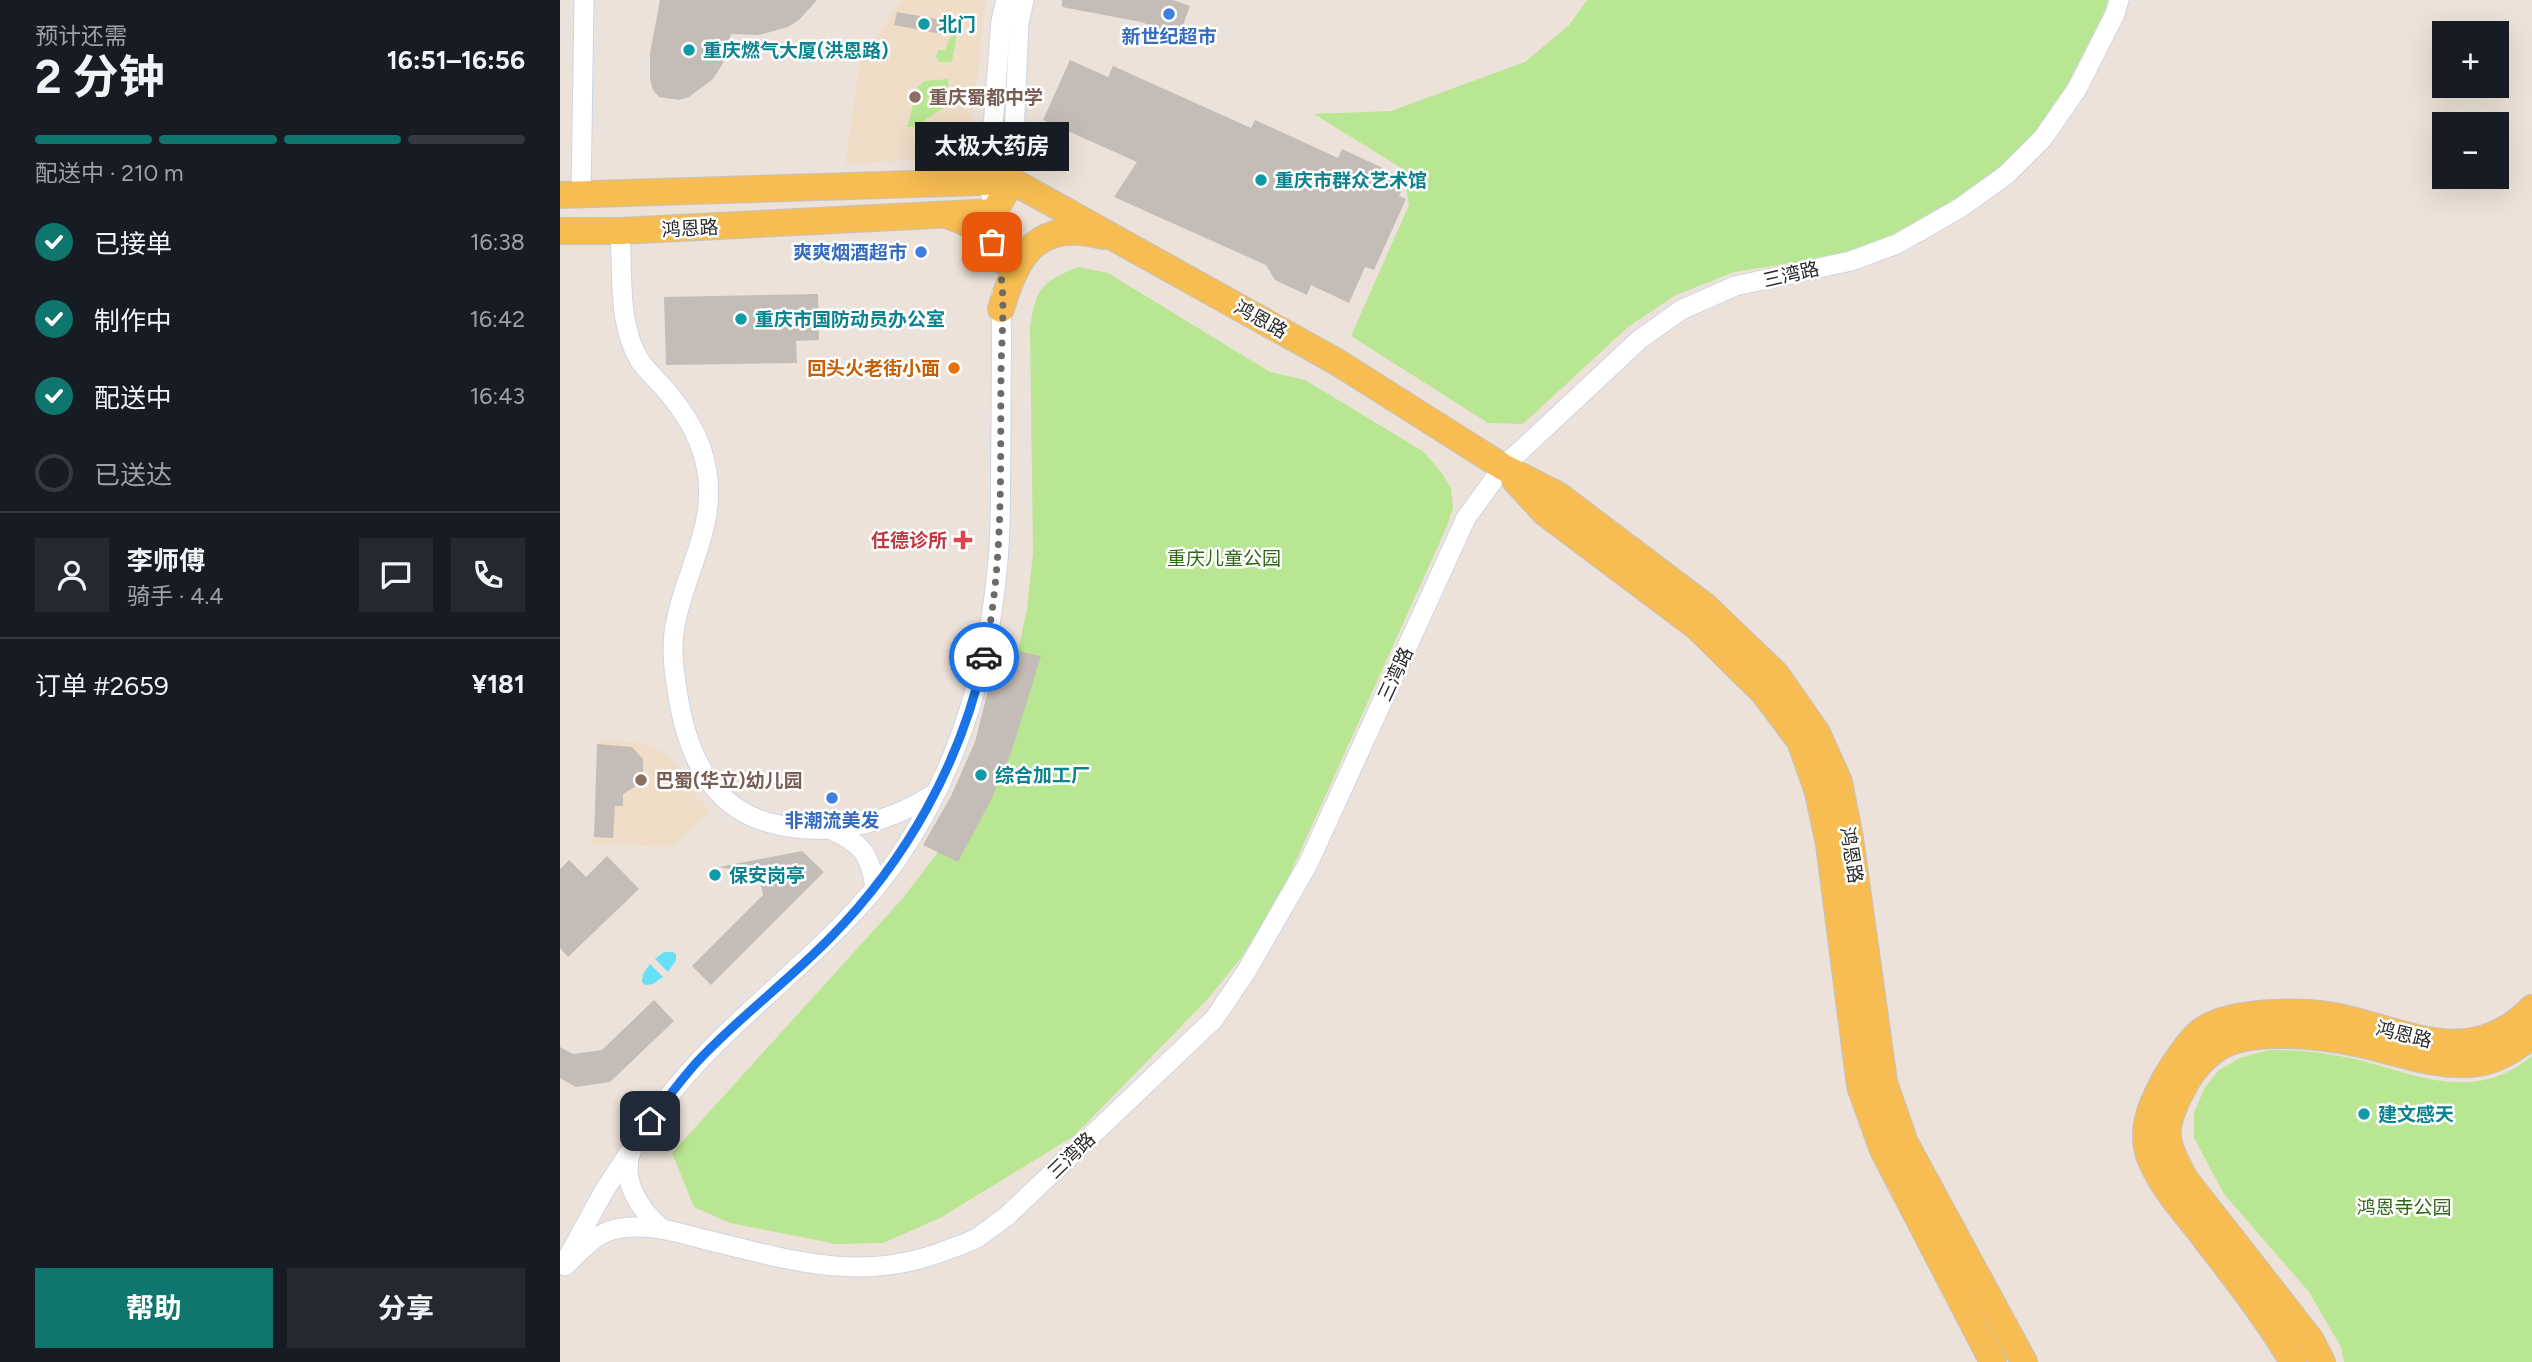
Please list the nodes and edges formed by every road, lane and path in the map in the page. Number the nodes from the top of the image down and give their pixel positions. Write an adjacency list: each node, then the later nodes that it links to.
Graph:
1 (584, 0): 6 (street)
2 (1006, 0): 5 (street)
3 (1024, 0): 5 (street)
4 (2119, 0): 14 (street, 三湾路)
5 (1000, 180): 6 (main road, 鸿恩路); 7 (main road); 11 (main road, 鸿恩路)
6 (571, 195)
7 (994, 212): 8 (main road, 鸿恩路); 12 (street)
8 (944, 215): 10 (main road, 鸿恩路); 12 (main road)
9 (560, 231): 10 (main road, 鸿恩路)
10 (620, 231): 16 (street)
11 (1125, 242): 13 (main road); 14 (main road, 鸿恩路)
12 (1000, 260): 13 (street)
13 (1002, 309): 15 (street)
14 (1503, 467): 21 (street, 三湾路); 23 (main road, 鸿恩路); 24 (main road, 鸿恩路)
15 (936, 793): 16 (street); 17 (street)
16 (829, 829): 17 (street)
17 (875, 887): 20 (street)
18 (2532, 1008): 25 (main road, 鸿恩路)
19 (2532, 1037): 26 (main road, 鸿恩路)
20 (631, 1149): 21 (street); 22 (street)
21 (662, 1229): 22 (street, 三湾路)
22 (562, 1271)
23 (1993, 1362)
24 (2024, 1362)
25 (2293, 1362)
26 (2322, 1362)

